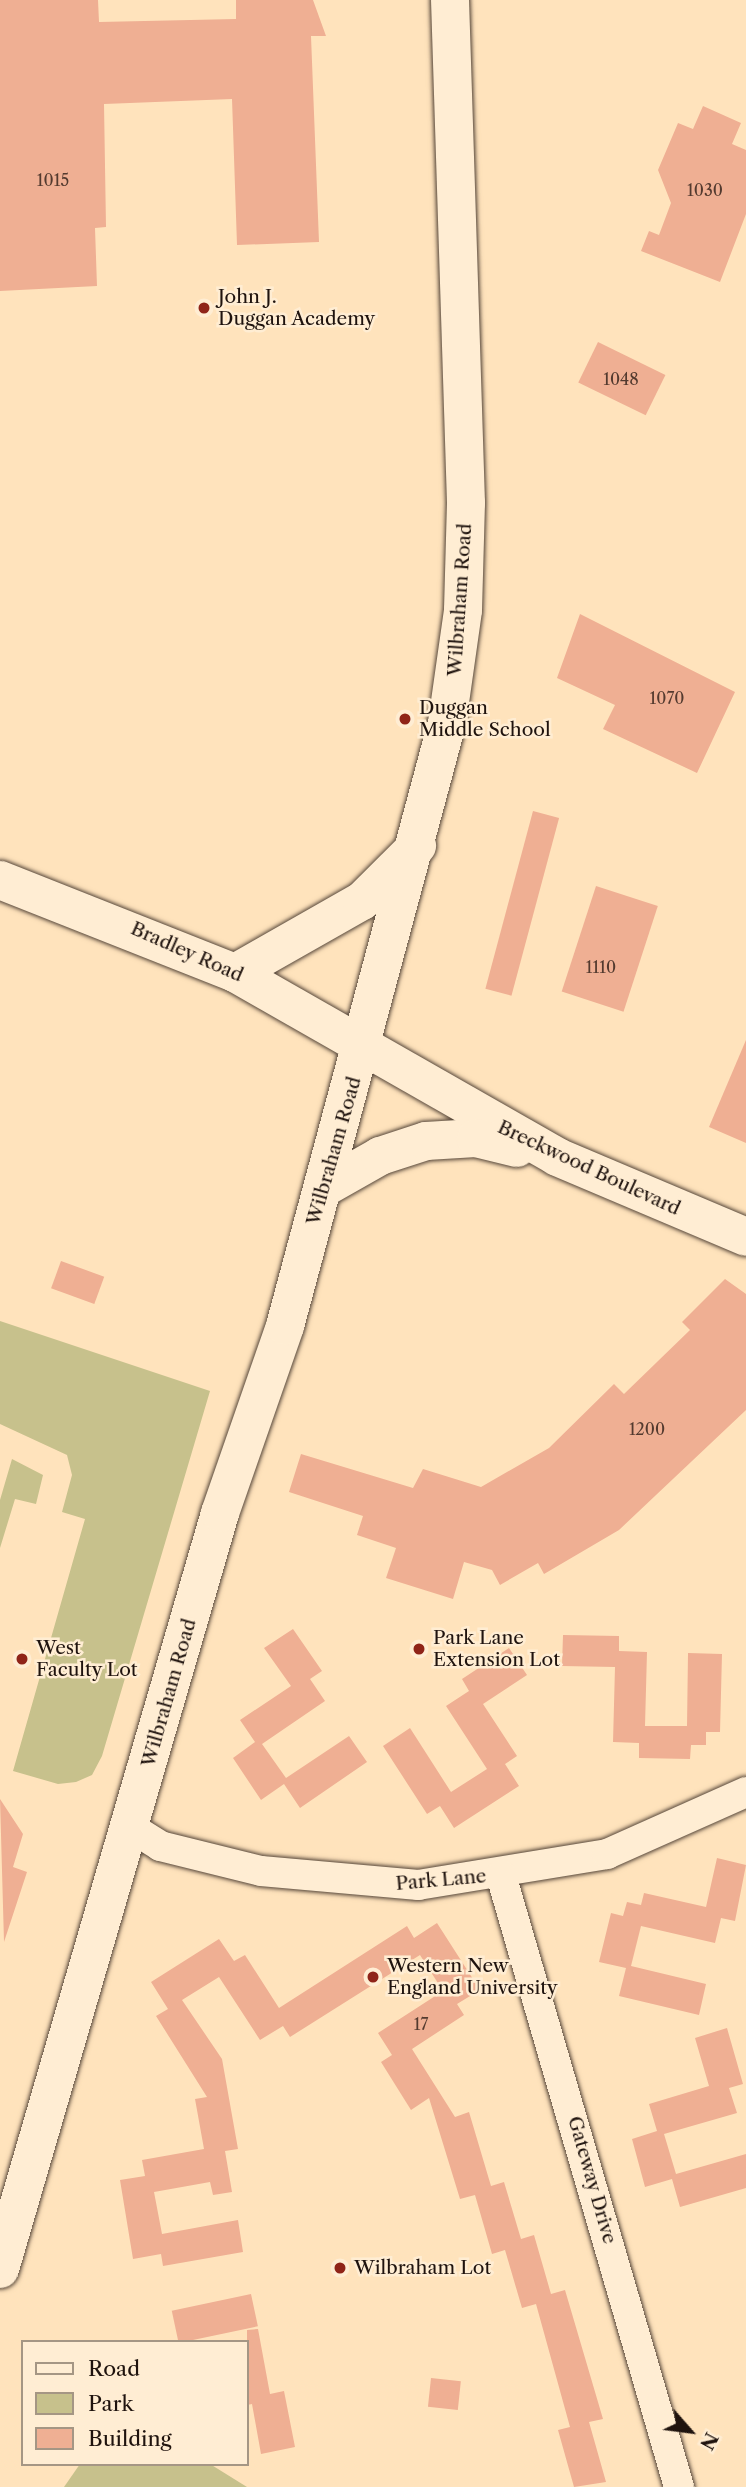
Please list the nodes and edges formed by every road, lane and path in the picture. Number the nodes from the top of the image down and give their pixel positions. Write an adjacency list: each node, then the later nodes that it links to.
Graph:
1 (450, 0): 2 (main road, Wilbraham Road)
2 (416, 846): 4 (main road); 5 (main road, Wilbraham Road)
3 (0, 880): 4 (main road, Bradley Road)
4 (235, 973): 5 (main road, Bradley Road)
5 (365, 1043): 6 (main road, Breckwood Boulevard); 7 (main road, Wilbraham Road)
6 (557, 1157): 7 (main road); 8 (main road, Breckwood Boulevard)
7 (322, 1189): 10 (main road, Wilbraham Road)
8 (746, 1237)
9 (746, 1792): 11 (street, Park Lane)
10 (130, 1827): 11 (street, Park Lane); 12 (main road, Wilbraham Road)
11 (501, 1875): 13 (street, Gateway Drive)
12 (0, 2269)
13 (679, 2487)

